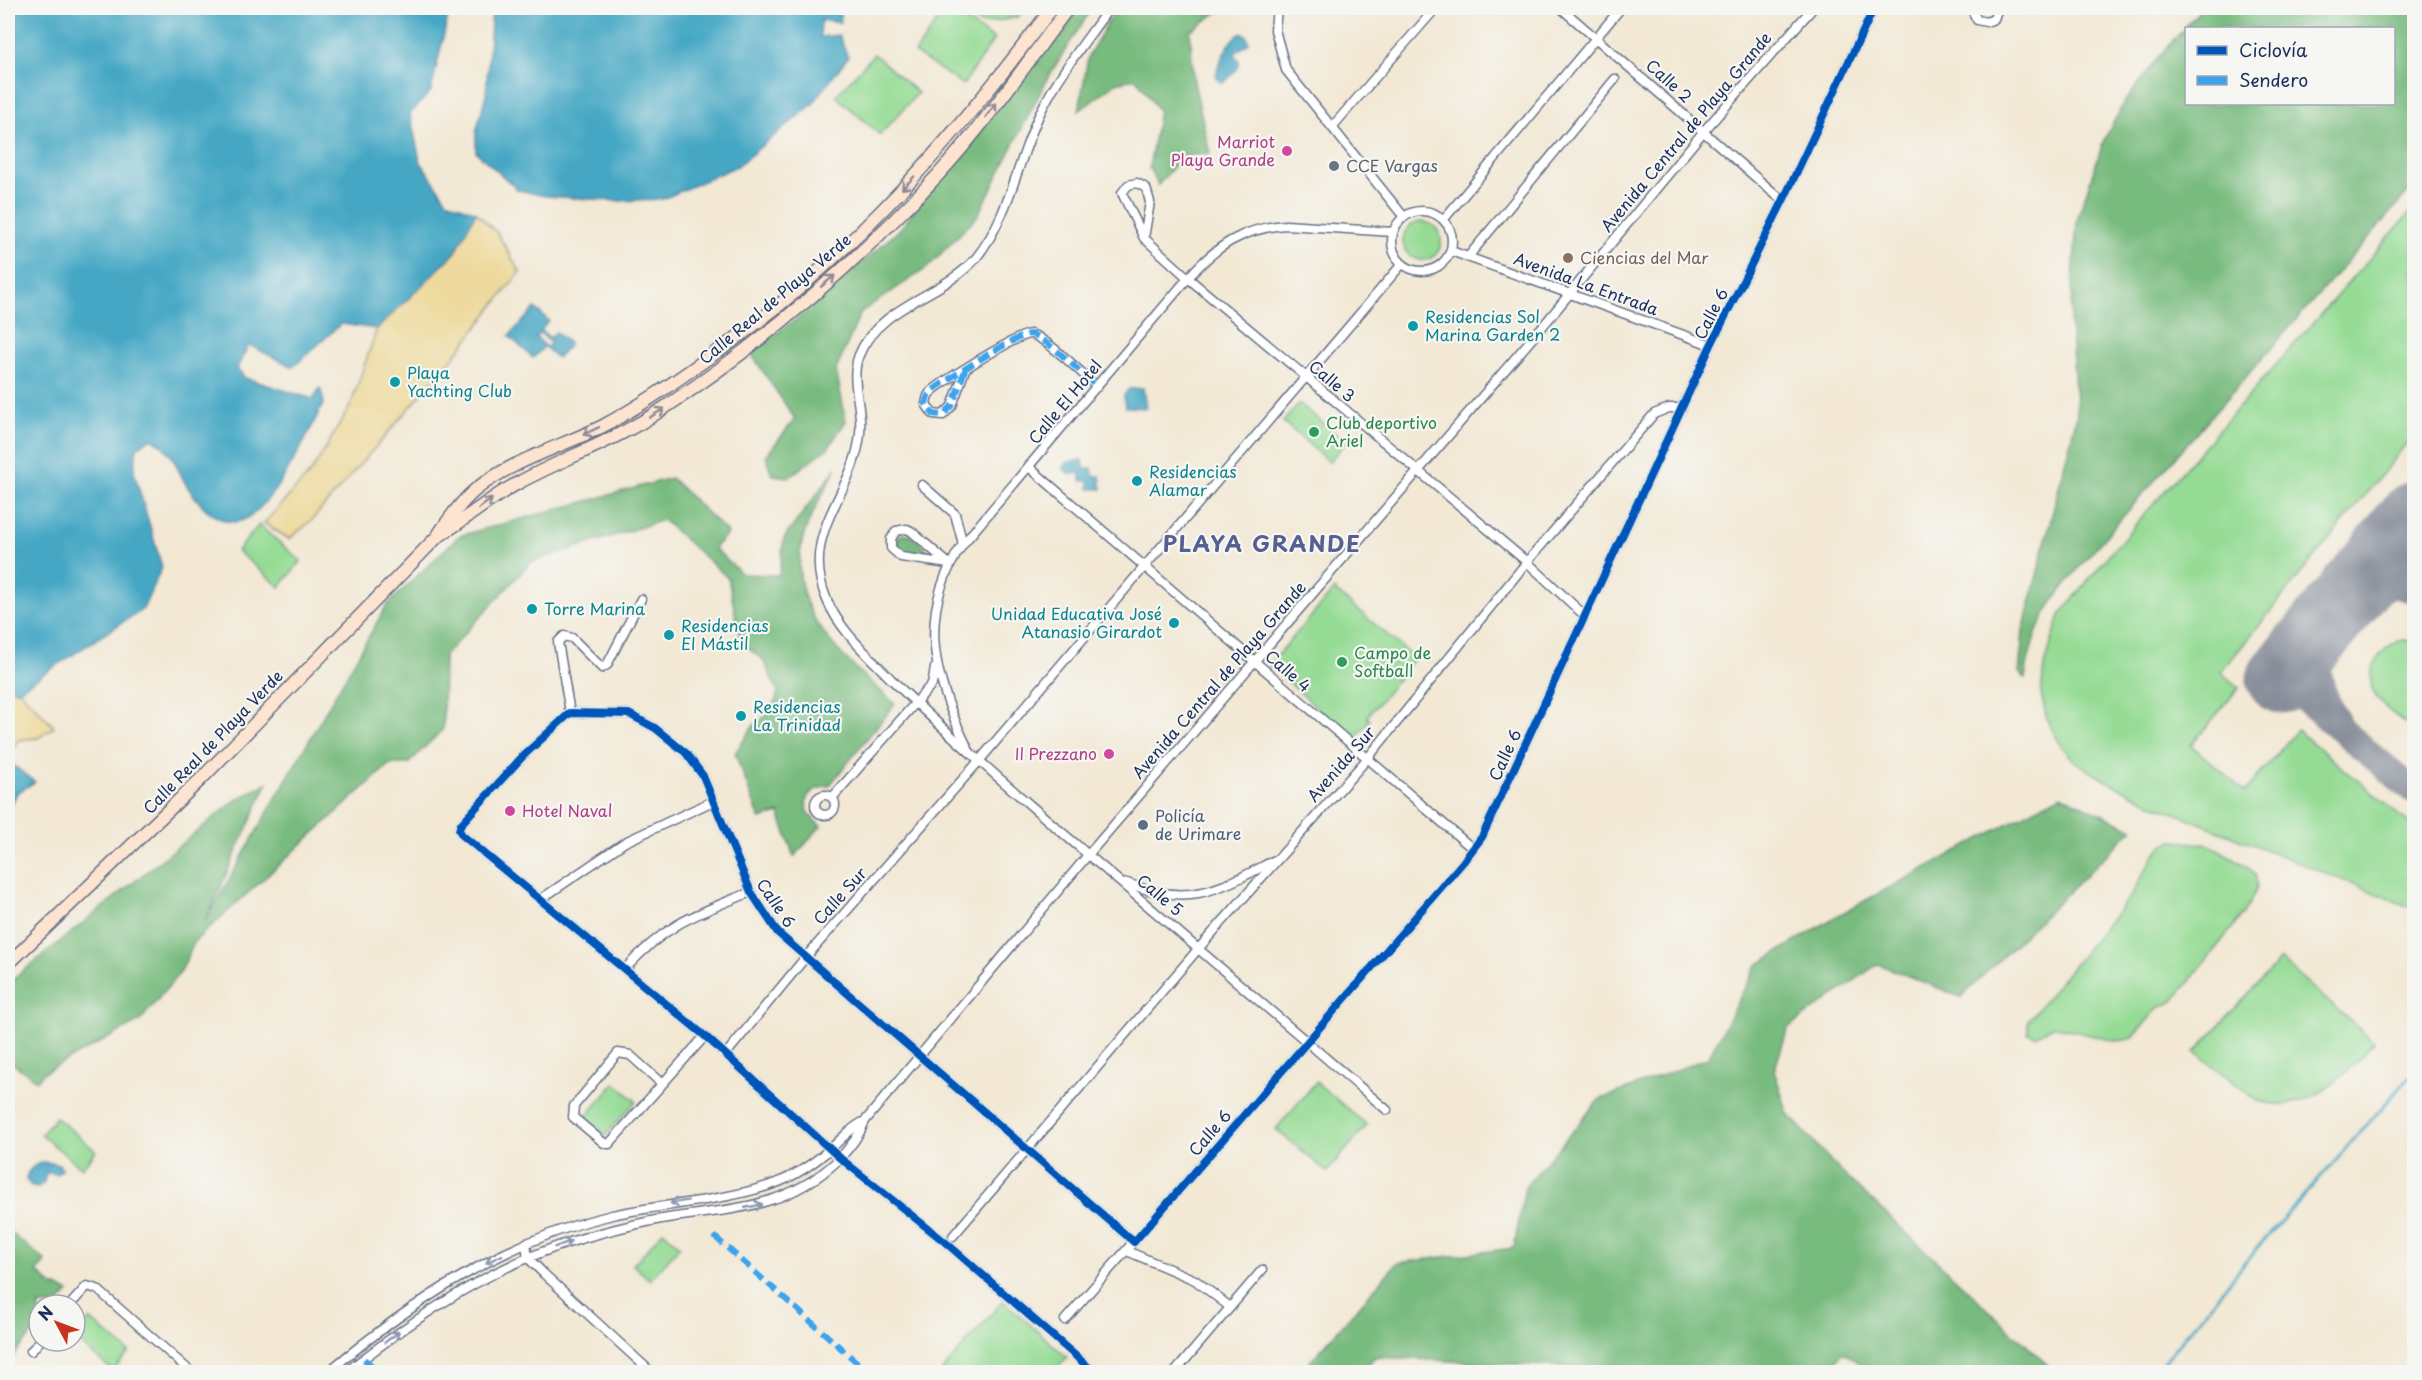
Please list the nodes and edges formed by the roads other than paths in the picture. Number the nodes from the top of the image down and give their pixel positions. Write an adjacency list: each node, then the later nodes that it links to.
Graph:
1 (1052, 8): 12 (street, Calle Real de Playa Verde)
2 (1068, 8): 13 (street, Calle Real de Playa Verde)
3 (1109, 8): 58 (street, Calle 5)
4 (1277, 8): 19 (street)
5 (1436, 8): 19 (street)
6 (1561, 8): 14 (street, Calle 2)
7 (1621, 8): 14 (street)
8 (1812, 8): 20 (street, Avenida Central de Playa Grande)
9 (1874, 8): 23 (street, Calle 6)
10 (1971, 8): 11 (street)
11 (1998, 8)
12 (1043, 19): 13 (street); 15 (street, Calle Real de Playa Verde)
13 (1054, 27): 15 (street, Calle Real de Playa Verde)
14 (1597, 37): 20 (street, Calle 2); 27 (street)
15 (1012, 72): 17 (street, Calle Real de Playa Verde); 18 (street, Calle Real de Playa Verde, one-way to 15)
16 (1615, 79): 32 (street)
17 (967, 119): 18 (street); 21 (street, Calle Real de Playa Verde)
18 (978, 128): 22 (street, Calle Real de Playa Verde)
19 (1332, 128): 25 (street)
20 (1703, 132): 23 (street, Calle 2); 37 (street, Avenida Central de Playa Grande)
21 (928, 163): 22 (street); 24 (street, Calle Real de Playa Verde, one-way to 24)
22 (939, 173): 26 (street, Calle Real de Playa Verde)
23 (1783, 201): 39 (street, Calle 6)
24 (885, 207): 26 (street); 30 (street, Calle Real de Playa Verde)
25 (1404, 216): 27 (street); 28 (street)
26 (897, 217): 33 (street, Calle Real de Playa Verde)
27 (1444, 219): 31 (street)
28 (1393, 232): 34 (street); 35 (street, Calle El Hotel)
29 (1144, 238): 29 (street, Calle 3); 35 (street, Calle 3)
30 (840, 249): 33 (street); 36 (street, Calle Real de Playa Verde)
31 (1451, 251): 32 (street, Avenida La Entrada); 34 (street)
32 (1468, 257): 37 (street, Avenida La Entrada)
33 (850, 261): 38 (street, Calle Real de Playa Verde, one-way to 33)
34 (1402, 264): 43 (street, Calle Sur)
35 (1188, 278): 43 (street, Calle 3); 44 (street, Calle El Hotel)
36 (795, 289): 38 (street); 40 (street, Calle Real de Playa Verde)
37 (1567, 295): 39 (street, Avenida La Entrada); 47 (street, Avenida Central de Playa Grande)
38 (804, 300): 41 (street, Calle Real de Playa Verde)
39 (1710, 345): 45 (street, Calle 6)
40 (723, 347): 41 (street); 49 (street, Calle Real de Playa Verde, one-way to 49)
41 (732, 360): 49 (street, Calle Real de Playa Verde, one-way to 41)
42 (965, 370): 42 (street); 44 (street)
43 (1304, 377): 47 (street, Calle 3); 53 (street, Calle Sur)
44 (1097, 387): 46 (street, Calle El Hotel)
45 (1682, 408): 51 (street, Avenida Sur); 55 (street, Calle 6)
46 (1030, 468): 50 (street, Calle El Hotel); 53 (street, Calle 4)
47 (1418, 472): 51 (street, Calle 3); 56 (street, Avenida Central de Playa Grande)
48 (922, 485): 50 (street)
49 (437, 537): 73 (street, Calle Real de Playa Verde)
50 (963, 544): 52 (street, Calle El Hotel)
51 (1527, 562): 55 (street, Calle 3); 61 (street, Avenida Sur)
52 (949, 564): 52 (street); 57 (street, Calle El Hotel)
53 (1145, 568): 56 (street, Calle 4); 62 (street, Calle Sur)
54 (641, 599): 59 (street)
55 (1584, 615): 65 (street, Calle 6)
56 (1254, 662): 61 (street, Calle 4); 66 (street, Avenida Central de Playa Grande)
57 (936, 663): 58 (street); 60 (street, Calle El Hotel)
58 (913, 703): 60 (street, Calle 5); 63 (street)
59 (570, 713): 64 (street, Calle 6); 70 (street)
60 (970, 754): 62 (street, Calle 5)
61 (1367, 759): 65 (street, Calle 4); 67 (street, Avenida Sur)
62 (979, 761): 66 (street, Calle 5); 72 (street, Calle Sur)
63 (832, 798)
64 (713, 801): 69 (street, Calle 6); 70 (street)
65 (1473, 849): 76 (street, Calle 6)
66 (1088, 855): 68 (street, Calle 5); 78 (street, Avenida Central de Playa Grande)
67 (1280, 857): 68 (street); 71 (street, Avenida Sur)
68 (1118, 880): 71 (street, Calle 5)
69 (751, 892): 72 (street, Calle 6); 74 (street)
70 (541, 899): 74 (street)
71 (1199, 948): 76 (street, Calle 5); 85 (street, Avenida Sur)
72 (805, 958): 77 (street, Calle Sur); 78 (street, Calle 6)
73 (8, 964)
74 (625, 969): 75 (street)
75 (705, 1036): 77 (street); 79 (street)
76 (1307, 1042): 80 (street, Calle 5); 88 (street, Calle 6)
77 (726, 1054): 84 (street)
78 (918, 1058): 81 (street, Avenida Central de Playa Grande); 85 (street, Calle 6)
79 (661, 1083): 79 (street)
80 (1387, 1110)
81 (865, 1121): 82 (street, Avenida Central de Playa Grande); 83 (street)
82 (843, 1137): 83 (street); 84 (street, Avenida Central de Playa Grande)
83 (851, 1145): 86 (street)
84 (830, 1149): 86 (street); 89 (street, Avenida Central de Playa Grande, one-way to 89)
85 (1027, 1152): 87 (street, Avenida Sur); 88 (street, Calle 6)
86 (840, 1158): 91 (street, one-way to 86); 100 (street)
87 (953, 1236)
88 (1134, 1242): 90 (street)
89 (526, 1243): 91 (street); 97 (street, Avenida Central de Playa Grande, one-way to 97)
90 (1126, 1251): 94 (street); 95 (street)
91 (528, 1258): 98 (street, one-way to 91); 99 (street)
92 (1262, 1270): 94 (street)
93 (81, 1293): 96 (street)
94 (1230, 1307): 101 (street)
95 (1065, 1320)
96 (191, 1372)
97 (328, 1372)
98 (346, 1372)
99 (651, 1372)
100 (1094, 1372)
101 (1175, 1372)

